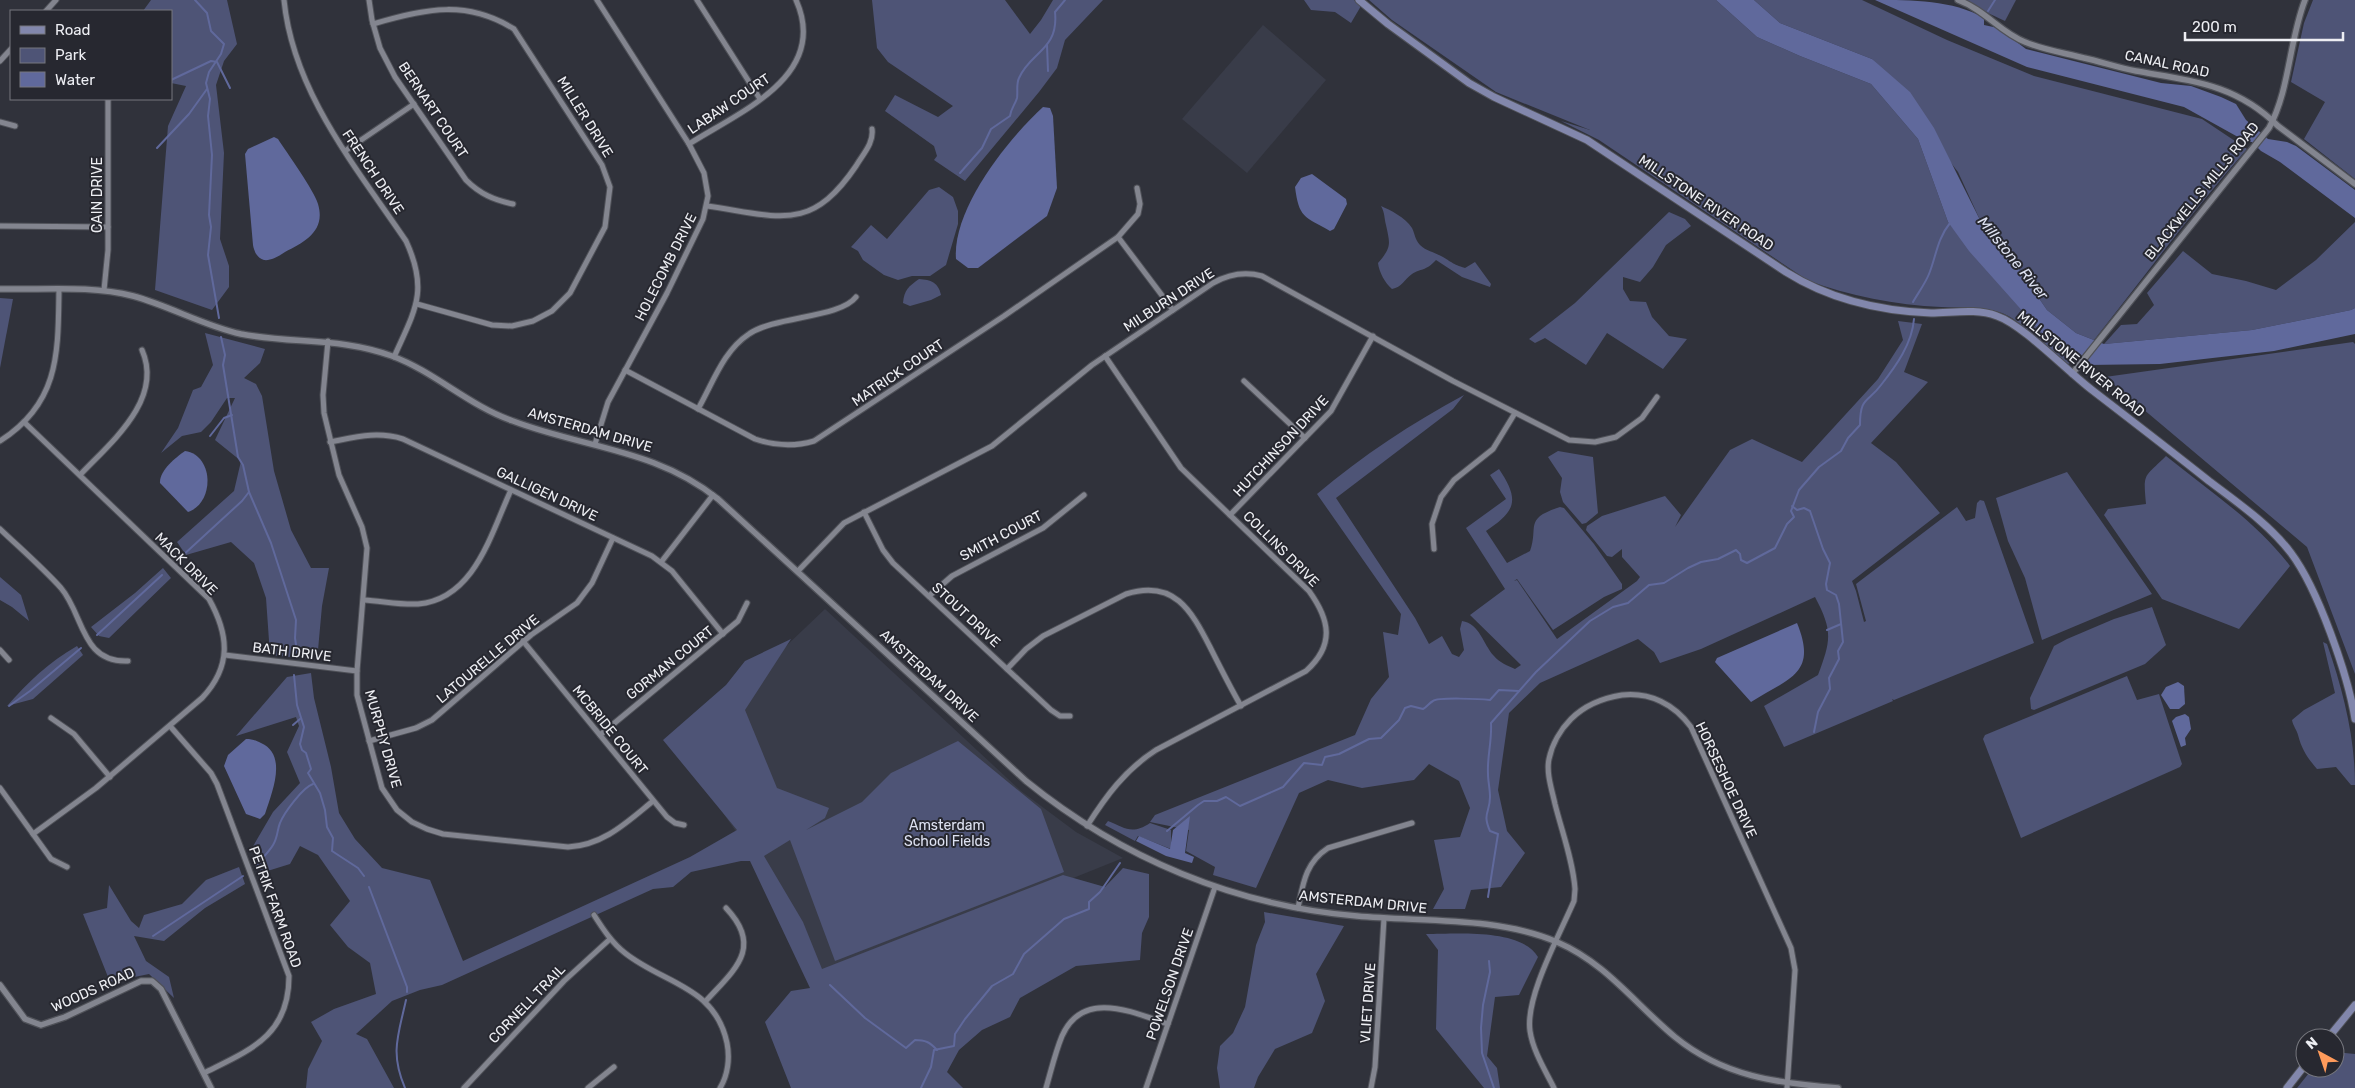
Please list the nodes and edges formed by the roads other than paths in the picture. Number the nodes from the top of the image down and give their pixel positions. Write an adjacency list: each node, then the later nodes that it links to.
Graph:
1 (56, 0): 11 (street)
2 (284, 0): 24 (street, FRENCH DRIVE)
3 (369, 0): 13 (street, BERNART COURT)
4 (597, 0): 23 (street, HOLECOMB DRIVE)
5 (697, 0): 16 (street)
6 (796, 0): 16 (street, LABAW COURT)
7 (1359, 0): 44 (main road, MILLSTONE RIVER ROAD)
8 (1958, 0): 19 (street, CANAL ROAD)
9 (2305, 0): 19 (street, BLACKWELLS MILLS ROAD)
10 (453, 2): 13 (street)
11 (47, 10)
12 (491, 11): 36 (street, MILLER DRIVE)
13 (373, 24): 18 (street, BERNART COURT)
14 (10, 50): 15 (street)
15 (0, 61)
16 (760, 99): 23 (street, LABAW COURT)
17 (108, 100): 30 (street, CAIN DRIVE)
18 (414, 104): 24 (street); 27 (street, BERNART COURT)
19 (2273, 121): 25 (street, CANAL ROAD); 44 (street, BLACKWELLS MILLS ROAD)
20 (0, 122): 21 (street)
21 (15, 126)
22 (872, 129): 28 (street)
23 (689, 144): 28 (street, HOLECOMB DRIVE)
24 (345, 151): 36 (street, FRENCH DRIVE)
25 (2355, 184)
26 (1137, 188): 31 (street, MATRICK COURT)
27 (514, 204)
28 (707, 206): 43 (street, HOLECOMB DRIVE)
29 (0, 226): 30 (street)
30 (108, 227): 34 (street, CAIN DRIVE)
31 (1118, 237): 37 (street); 47 (street, MATRICK COURT)
32 (0, 289): 33 (street, AMSTERDAM DRIVE)
33 (59, 290): 34 (street, AMSTERDAM DRIVE); 49 (street)
34 (104, 290): 39 (street, AMSTERDAM DRIVE)
35 (856, 297): 47 (street)
36 (417, 304): 42 (street, FRENCH DRIVE)
37 (1173, 310): 38 (street, MILBURN DRIVE); 41 (street, MILBURN DRIVE)
38 (1373, 336): 48 (street, MILBURN DRIVE); 50 (street, HUTCHINSON DRIVE)
39 (328, 341): 42 (street, AMSTERDAM DRIVE); 52 (street, MURPHY DRIVE)
40 (142, 350): 54 (street)
41 (1105, 356): 58 (street, MILBURN DRIVE); 59 (street, COLLINS DRIVE)
42 (394, 357): 53 (street, AMSTERDAM DRIVE)
43 (625, 370): 47 (street, MATRICK COURT); 53 (street, HOLECOMB DRIVE)
44 (2072, 374): 79 (main road, MILLSTONE RIVER ROAD)
45 (1244, 381): 50 (street)
46 (1657, 398): 48 (street, MILBURN DRIVE)
47 (698, 409)
48 (1515, 412): 62 (street)
49 (24, 422): 51 (street); 54 (street, MACK DRIVE)
50 (1305, 438): 59 (street, HUTCHINSON DRIVE)
51 (0, 441)
52 (330, 442): 55 (street, GALLIGEN DRIVE); 66 (street, MURPHY DRIVE)
53 (595, 444): 56 (street, AMSTERDAM DRIVE)
54 (80, 475): 71 (street, MACK DRIVE)
55 (511, 490): 61 (street, GALLIGEN DRIVE); 66 (street)
56 (714, 495): 63 (street); 64 (street, AMSTERDAM DRIVE)
57 (1084, 495): 65 (street, SMITH COURT)
58 (864, 512): 64 (street, MILBURN DRIVE); 65 (street, STOUT DRIVE)
59 (1230, 515): 76 (street, COLLINS DRIVE)
60 (0, 529): 73 (street)
61 (613, 538): 63 (street, GALLIGEN DRIVE); 69 (street, LATOURELLE DRIVE)
62 (1434, 549)
63 (662, 561): 68 (street, GALLIGEN DRIVE)
64 (798, 571): 88 (street, AMSTERDAM DRIVE)
65 (929, 596): 74 (street, STOUT DRIVE)
66 (364, 600): 75 (street, MURPHY DRIVE)
67 (747, 603): 68 (street, GORMAN COURT)
68 (723, 634): 81 (street, GORMAN COURT)
69 (523, 641): 81 (street, MCBRIDE COURT); 82 (street, LATOURELLE DRIVE)
70 (0, 650): 72 (street)
71 (225, 655): 75 (street, BATH DRIVE); 80 (street, MACK DRIVE)
72 (10, 660)
73 (128, 661)
74 (1007, 669): 76 (street); 77 (street, STOUT DRIVE)
75 (357, 672): 82 (street, MURPHY DRIVE)
76 (1241, 706): 88 (street, COLLINS DRIVE)
77 (1070, 716)
78 (51, 718): 83 (street)
79 (2355, 720)
80 (170, 726): 83 (street, MACK DRIVE); 104 (street, PETRIK FARM ROAD)
81 (600, 735): 85 (street, MCBRIDE COURT)
82 (369, 741): 85 (street, MURPHY DRIVE)
83 (110, 777): 89 (street, MACK DRIVE)
84 (0, 788): 89 (street)
85 (653, 801): 87 (street, MCBRIDE COURT)
86 (1412, 823): 93 (street)
87 (684, 825)
88 (1087, 826): 91 (street, AMSTERDAM DRIVE)
89 (33, 834): 90 (street)
90 (67, 867)
91 (1215, 887): 93 (street, AMSTERDAM DRIVE); 101 (street, POWELSON DRIVE)
92 (726, 908): 99 (street)
93 (1298, 908): 95 (street, AMSTERDAM DRIVE)
94 (594, 915): 96 (street)
95 (1384, 918): 97 (street, AMSTERDAM DRIVE); 113 (street, VLIET DRIVE)
96 (610, 939): 99 (street); 108 (street, CORNELL TRAIL)
97 (1557, 942): 106 (street, AMSTERDAM DRIVE); 106 (street, HORSESHOE DRIVE); 114 (street, HORSESHOE DRIVE)
98 (0, 985): 104 (street, WOODS ROAD)
99 (705, 1002): 110 (street)
100 (2355, 1005): 102 (main road)
101 (1168, 1024): 111 (street); 112 (street, POWELSON DRIVE)
102 (2336, 1028)
103 (614, 1067): 109 (street)
104 (204, 1074): 107 (street, WOODS ROAD)
105 (2295, 1078): 116 (main road)
106 (1787, 1086): 115 (street, AMSTERDAM DRIVE)
107 (211, 1088)
108 (464, 1088)
109 (588, 1088)
110 (720, 1088)
111 (1046, 1088)
112 (1146, 1088)
113 (1371, 1088)
114 (1554, 1088)
115 (1838, 1088)
116 (2287, 1088)

